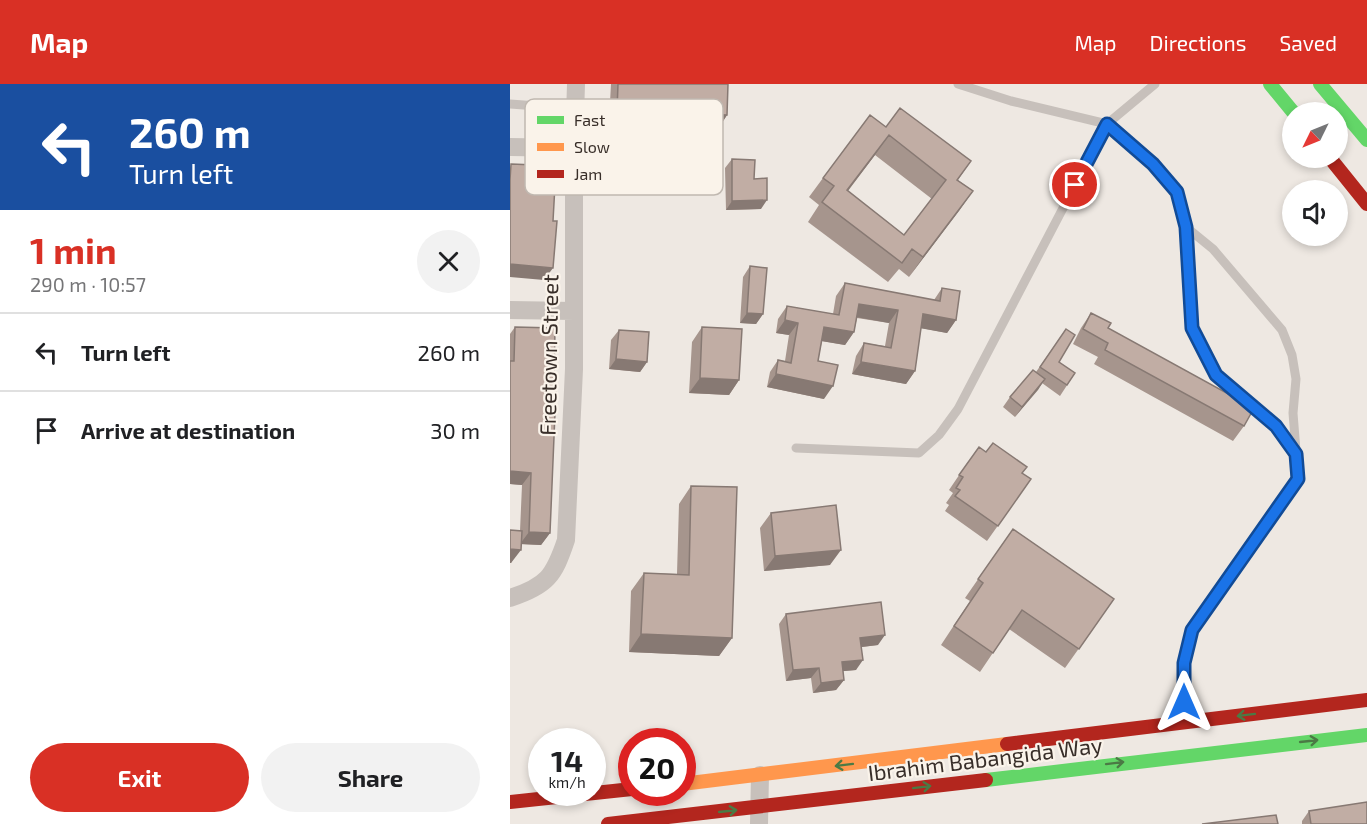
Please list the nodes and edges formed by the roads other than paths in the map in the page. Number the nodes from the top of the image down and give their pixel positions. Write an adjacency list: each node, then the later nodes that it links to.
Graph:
1 (576, 84): 6 (street, Freetown Street)
2 (958, 84): 10 (lane)
3 (1155, 84): 10 (lane)
4 (1270, 84): 7 (main road)
5 (1320, 84): 11 (main road)
6 (576, 99)
7 (1285, 102)
8 (510, 104): 9 (lane)
9 (525, 105)
10 (1107, 124): 17 (lane); 20 (lane)
11 (1367, 140)
12 (510, 147): 13 (street)
13 (525, 147)
14 (1338, 168): 16 (main road)
15 (574, 195): 19 (street, Freetown Street)
16 (1367, 204)
17 (1186, 227): 21 (lane); 21 (lane)
18 (510, 310): 19 (street)
19 (574, 311): 22 (street, Freetown Street)
20 (796, 448)
21 (1296, 454): 24 (lane)
22 (510, 598)
23 (1367, 700): 24 (main road, Ibrahim Babangida Way, one-way to 24)
24 (1184, 722): 26 (main road, Ibrahim Babangida Way, one-way to 26)
25 (1367, 735): 30 (main road, Ibrahim Babangida Way, one-way to 25)
26 (760, 775): 27 (main road, Ibrahim Babangida Way); 30 (street)
27 (696, 782)
28 (618, 790): 29 (main road)
29 (510, 802)
30 (758, 816): 31 (main road, Ibrahim Babangida Way, one-way to 30)
31 (608, 824)

